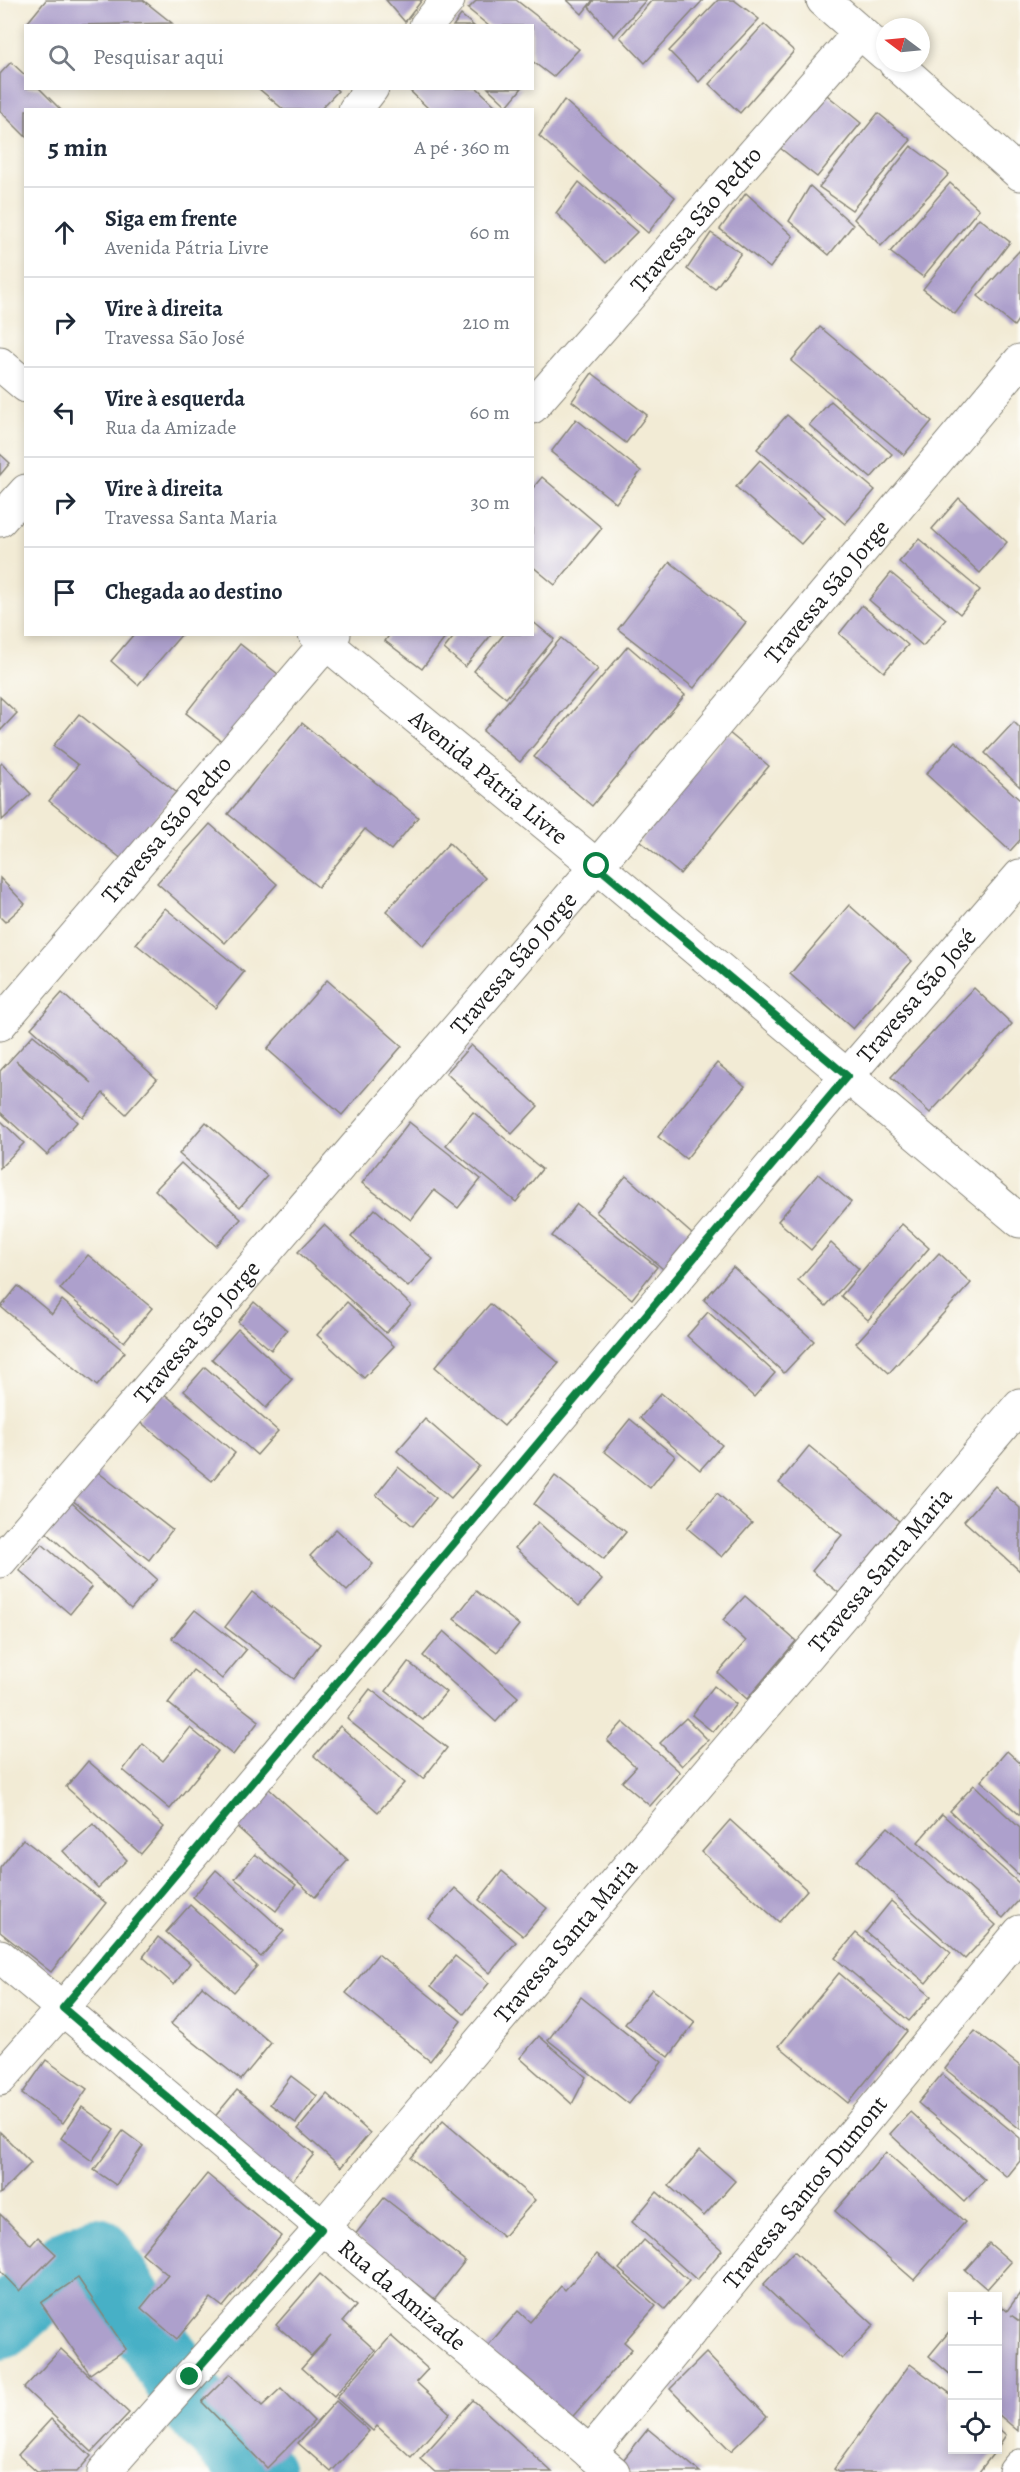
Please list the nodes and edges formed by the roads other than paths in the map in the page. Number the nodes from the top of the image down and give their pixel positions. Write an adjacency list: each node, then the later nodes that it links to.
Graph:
1 (448, 0): 3 (street)
2 (824, 0): 4 (street)
3 (428, 24)
4 (860, 32): 5 (street); 13 (street, Travessa São Pedro)
5 (876, 46)
6 (905, 72): 9 (street)
7 (370, 90): 8 (street)
8 (356, 108)
9 (1020, 174)
10 (1020, 361): 17 (street, Travessa São Jorge)
11 (0, 364): 12 (street)
12 (24, 384)
13 (534, 405)
14 (24, 493): 15 (street)
15 (0, 519)
16 (325, 638): 17 (street, Avenida Pátria Livre); 19 (street, Travessa São Pedro)
17 (597, 866): 20 (street, Avenida Pátria Livre); 23 (street, Travessa São Jorge)
18 (1020, 876): 20 (street, Travessa São José)
19 (0, 1024)
20 (847, 1076): 21 (street, Avenida Pátria Livre); 26 (street, Travessa São José)
21 (1020, 1221)
22 (1020, 1405): 28 (street, Travessa Santa Maria)
23 (0, 1561)
24 (1020, 1932): 29 (street, Travessa Santos Dumont)
25 (0, 1956): 26 (street, Rua da Amizade)
26 (63, 2008): 27 (street, Travessa São José); 28 (street, Rua da Amizade)
27 (0, 2079)
28 (321, 2229): 29 (street, Rua da Amizade); 31 (street, Travessa Santa Maria)
29 (602, 2463)
30 (1020, 2466): 32 (street)
31 (104, 2472)
32 (1015, 2472)

